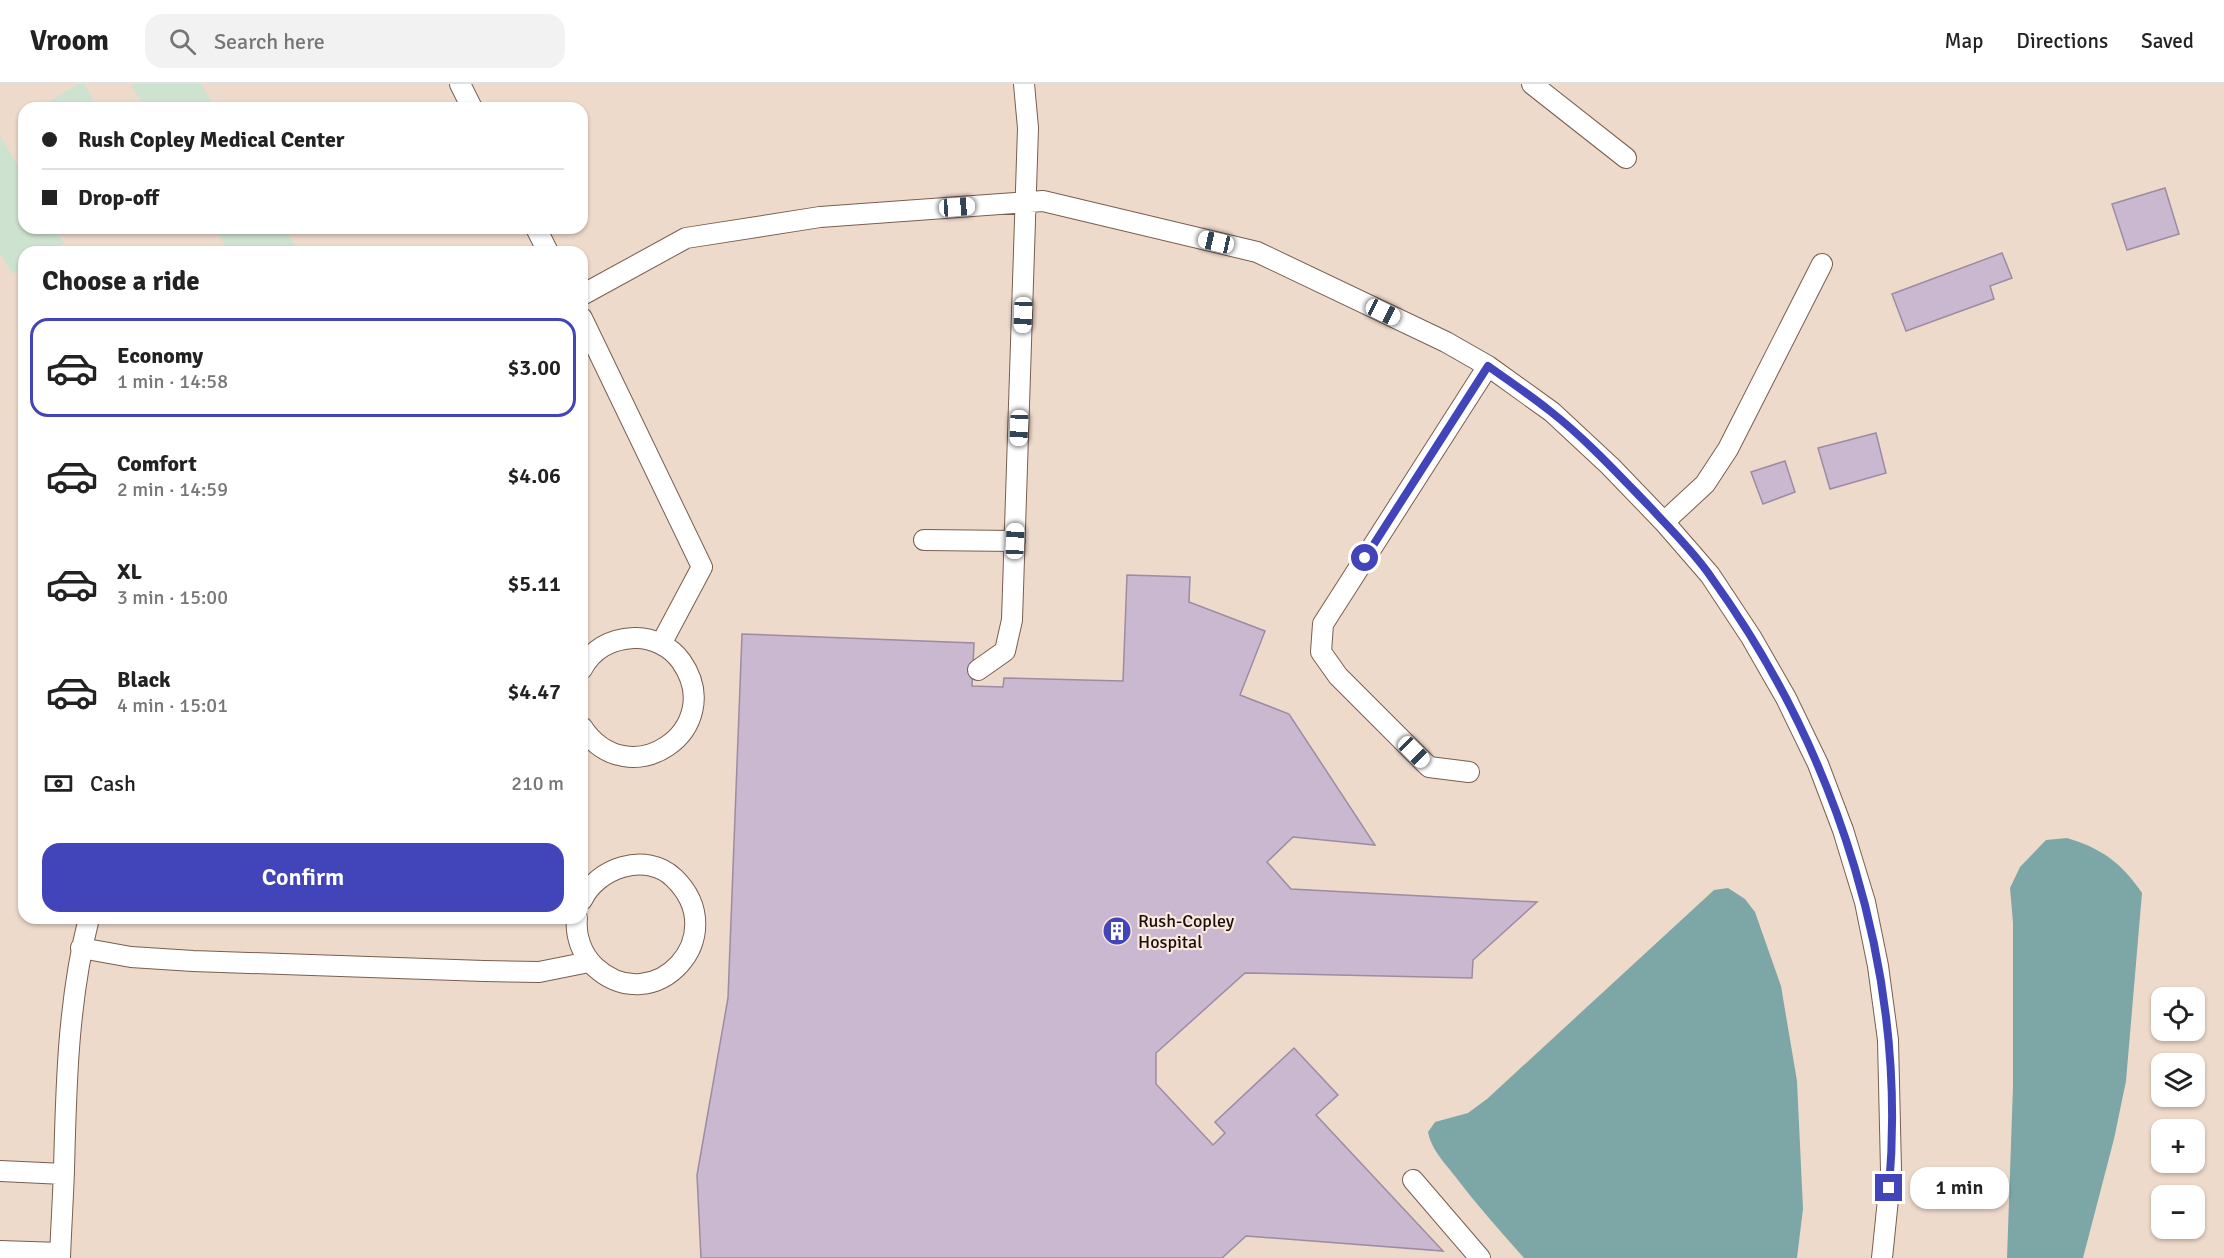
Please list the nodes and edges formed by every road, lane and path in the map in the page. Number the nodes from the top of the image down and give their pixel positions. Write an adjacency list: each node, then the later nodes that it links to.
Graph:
1 (460, 84): 4 (lane)
2 (1024, 84): 6 (lane)
3 (1532, 84): 5 (lane)
4 (469, 102)
5 (1626, 158)
6 (1026, 202): 8 (lane); 10 (lane); 13 (lane)
7 (1822, 264): 11 (lane)
8 (588, 292)
9 (588, 330): 14 (lane)
10 (1488, 366): 11 (lane); 18 (lane)
11 (1664, 522): 30 (lane)
12 (924, 540): 13 (lane)
13 (1015, 541): 16 (lane)
14 (661, 644): 15 (lane); 17 (lane)
15 (588, 659)
16 (978, 670)
17 (588, 736)
18 (1469, 772)
19 (588, 889): 23 (lane)
20 (87, 924): 22 (lane)
21 (576, 924): 23 (lane)
22 (81, 948): 23 (lane); 25 (lane)
23 (589, 962)
24 (0, 1172): 25 (lane)
25 (64, 1174): 28 (lane)
26 (1413, 1180): 29 (lane)
27 (0, 1251): 28 (lane)
28 (60, 1256)
29 (1480, 1258)
30 (1882, 1258)

